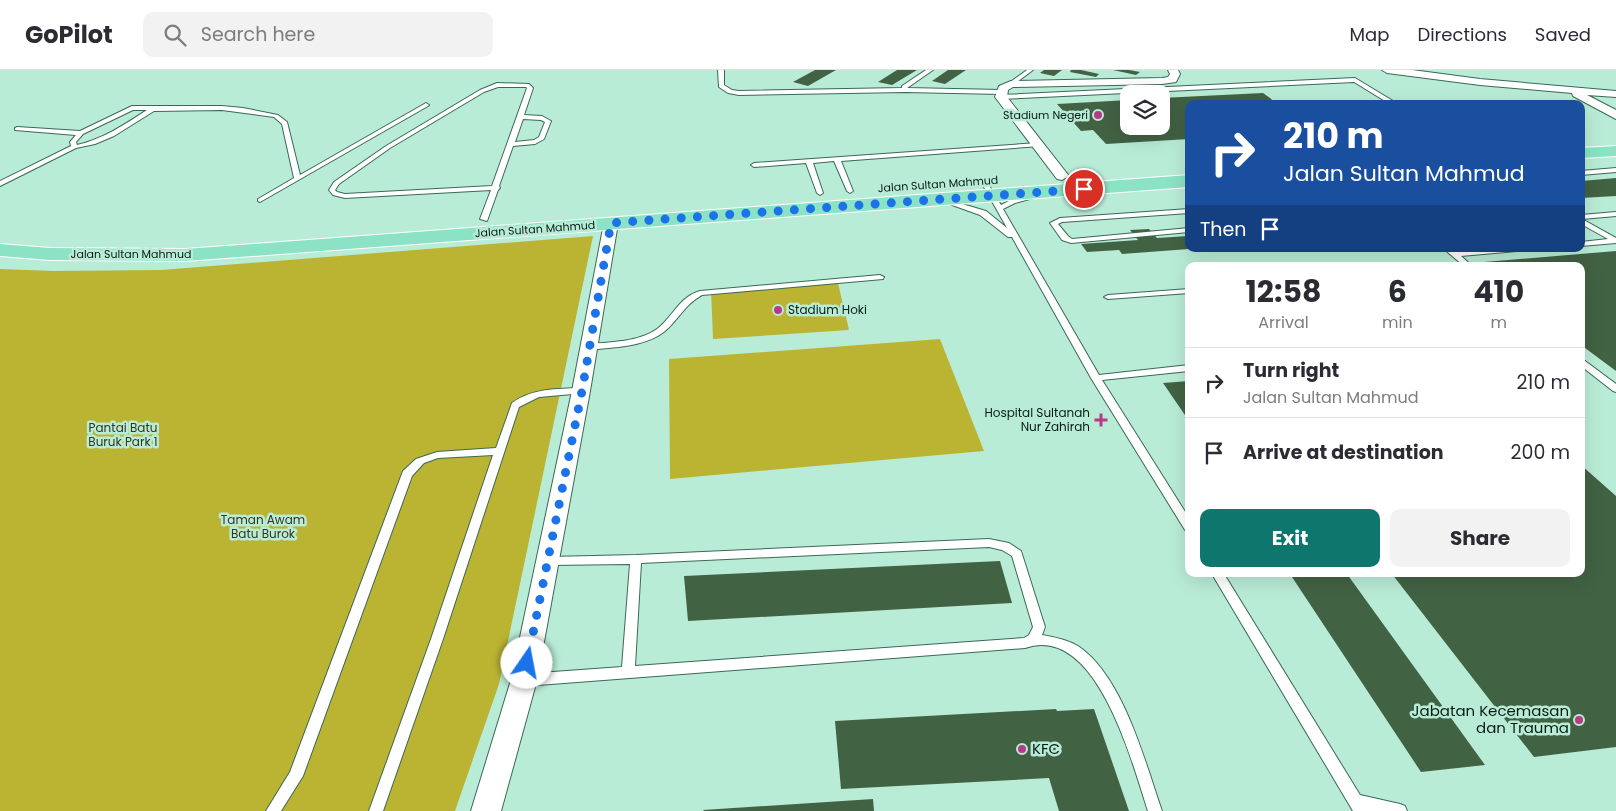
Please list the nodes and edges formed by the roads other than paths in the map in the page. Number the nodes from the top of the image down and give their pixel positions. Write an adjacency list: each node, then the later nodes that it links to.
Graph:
1 (721, 70): 6 (lane)
2 (930, 70): 6 (lane)
3 (1030, 70): 7 (lane)
4 (1173, 70): 7 (street)
5 (1387, 70): 8 (street)
6 (905, 90): 7 (lane)
7 (1004, 91): 10 (lane); 21 (street)
8 (1571, 91): 9 (street); 13 (street)
9 (1616, 94)
10 (1388, 100)
11 (426, 105): 17 (lane)
12 (153, 109): 16 (lane); 22 (lane); 32 (lane)
13 (1616, 115)
14 (521, 117): 20 (lane); 20 (lane); 23 (lane)
15 (17, 129): 16 (lane)
16 (81, 133): 22 (lane)
17 (372, 137): 23 (lane); 32 (lane)
18 (1616, 140): 19 (main road)
19 (1585, 143)
20 (512, 144): 36 (lane)
21 (1038, 145): 26 (lane); 34 (street)
22 (74, 147): 35 (lane)
23 (388, 148): 36 (lane)
24 (1616, 150): 25 (main road)
25 (1585, 153)
26 (837, 160): 27 (lane); 37 (lane)
27 (809, 162): 28 (lane); 38 (lane)
28 (754, 165)
29 (1185, 168): 34 (main road, Jalan Sultan Mahmud)
30 (1616, 170): 31 (lane)
31 (1585, 174)
32 (297, 178): 41 (lane)
33 (1185, 181): 34 (main road, Jalan Sultan Mahmud)
34 (1065, 183): 39 (main road, Jalan Sultan Mahmud)
35 (0, 184)
36 (497, 188): 45 (lane)
37 (850, 191): 38 (main road, Jalan Sultan Mahmud); 39 (main road, Jalan Sultan Mahmud)
38 (820, 193): 45 (main road, Jalan Sultan Mahmud)
39 (991, 195): 40 (main road, Jalan Sultan Mahmud); 50 (lane)
40 (939, 199): 47 (main road, Jalan Sultan Mahmud); 50 (lane)
41 (260, 200)
42 (1185, 211): 48 (lane)
43 (1616, 214): 44 (lane)
44 (1585, 218)
45 (484, 219): 49 (main road, Jalan Sultan Mahmud)
46 (1585, 222): 51 (lane)
47 (611, 223): 53 (main road, Jalan Sultan Mahmud); 59 (street)
48 (1185, 230)
49 (0, 235)
50 (1016, 239): 62 (lane)
51 (1616, 241): 52 (lane)
52 (1585, 244)
53 (0, 250)
54 (1451, 252): 55 (lane)
55 (1463, 262)
56 (880, 277): 59 (lane)
57 (1185, 291): 58 (lane)
58 (1108, 297)
59 (589, 346): 64 (street)
60 (1585, 364): 63 (lane)
61 (1185, 368): 62 (lane)
62 (1096, 378): 66 (lane)
63 (1616, 389)
64 (582, 391): 65 (lane); 68 (street)
65 (500, 451): 74 (lane); 75 (lane)
66 (1185, 521)
67 (636, 559): 68 (lane); 70 (lane); 71 (lane)
68 (548, 561): 72 (street)
69 (1220, 577): 73 (lane)
70 (1034, 639): 71 (lane); 77 (lane)
71 (628, 672): 72 (lane)
72 (524, 680): 76 (street)
73 (1358, 806): 78 (lane)
74 (273, 811)
75 (376, 811)
76 (486, 811)
77 (1155, 811)
78 (1400, 811)

